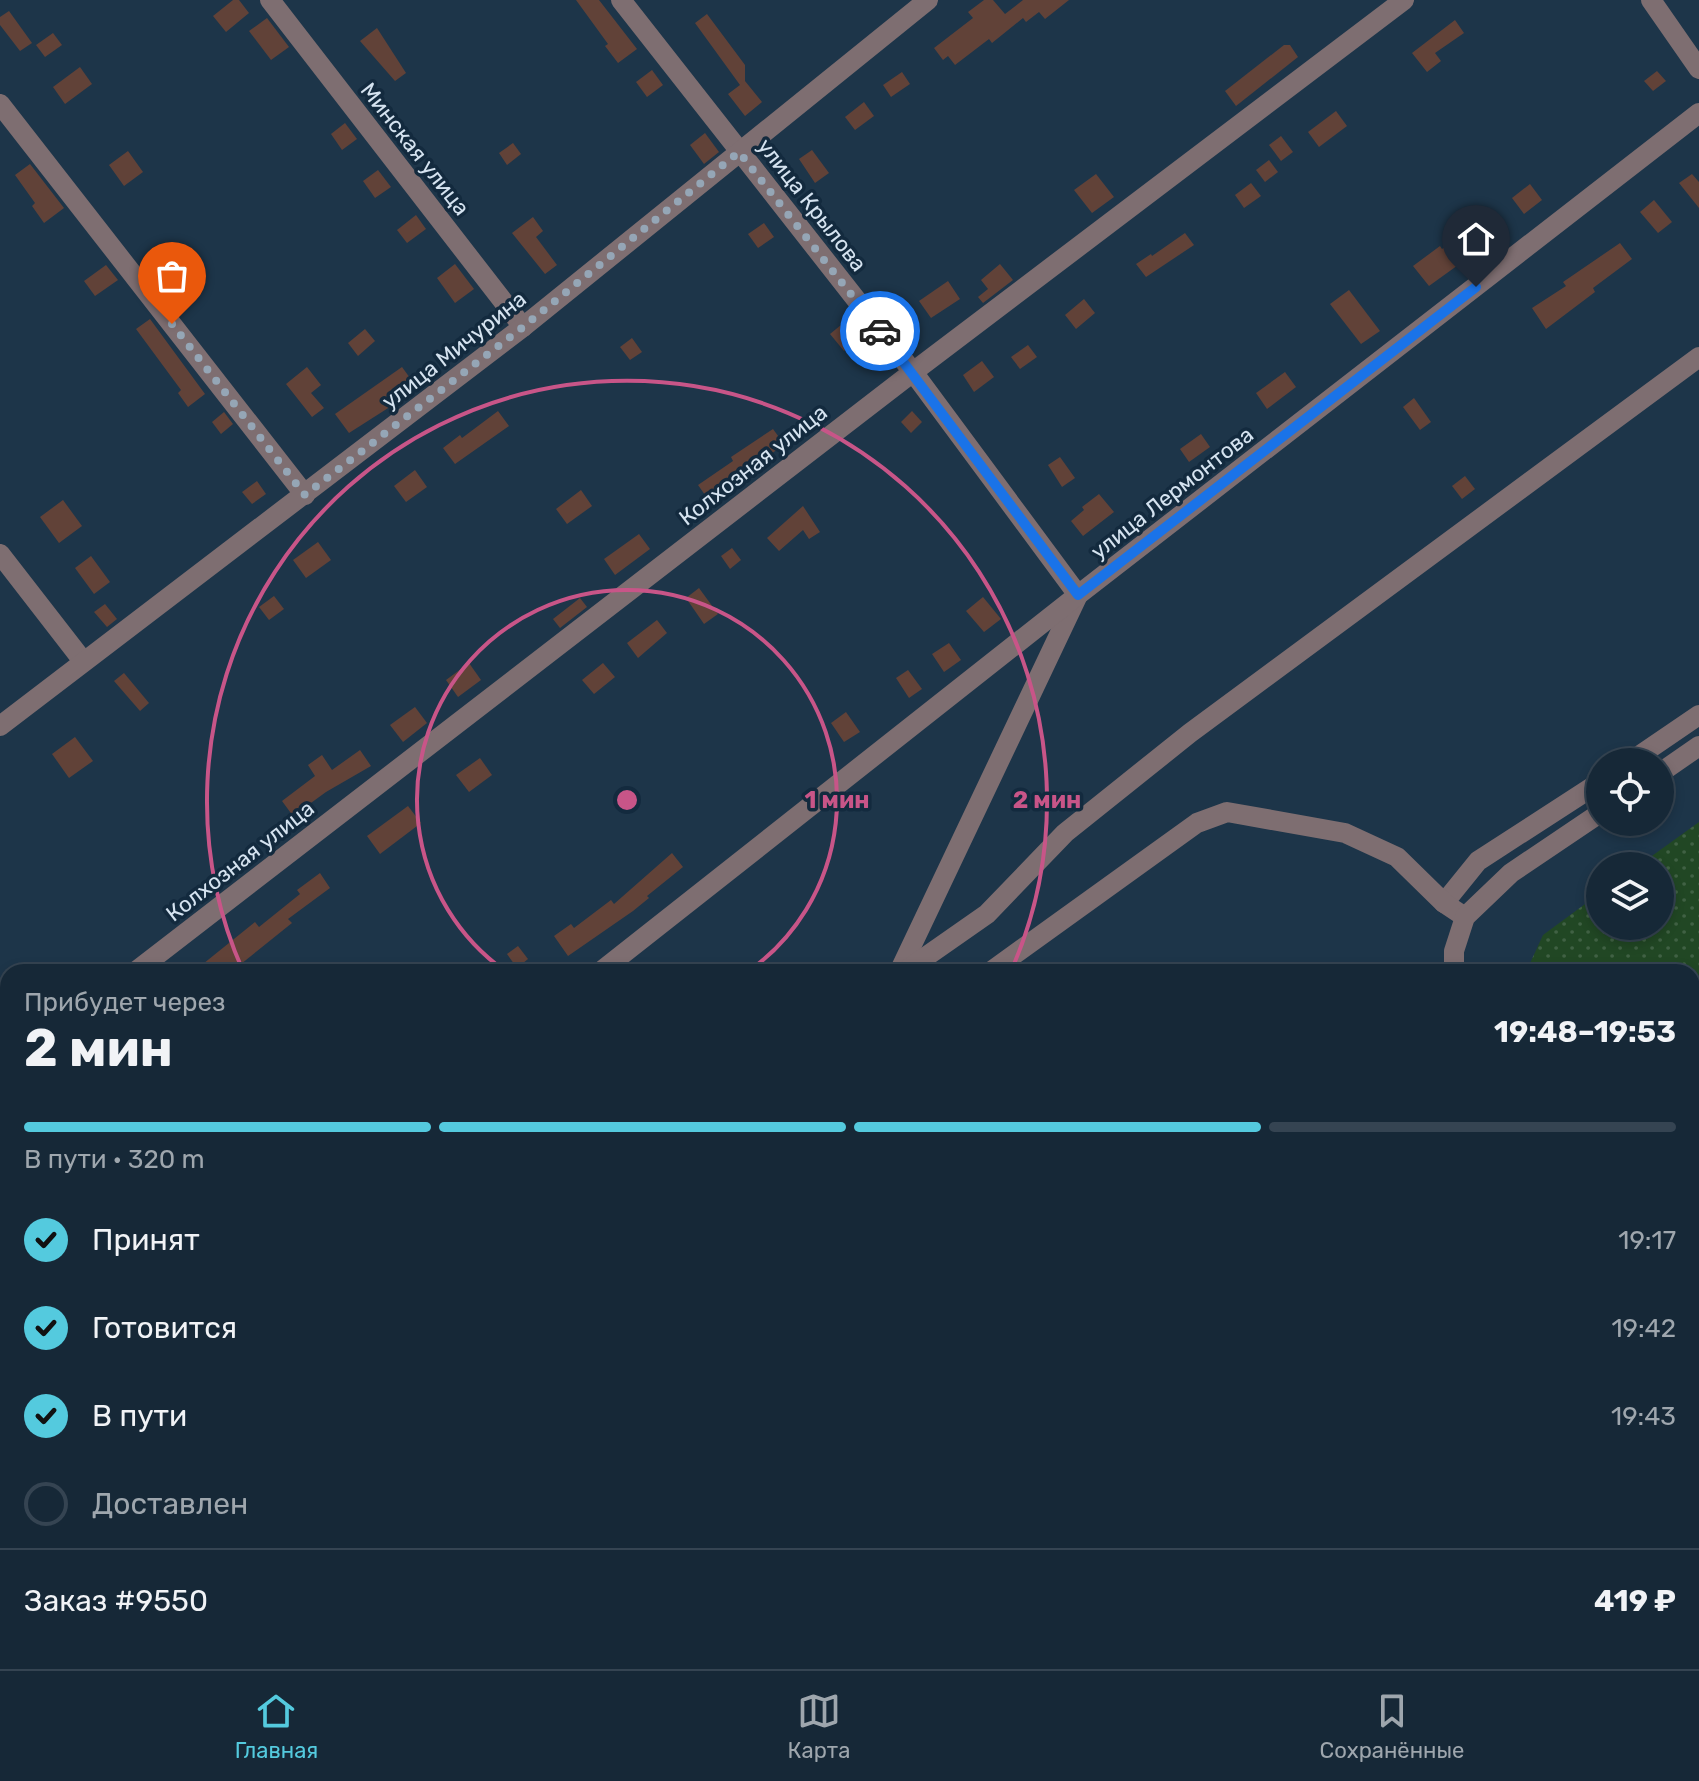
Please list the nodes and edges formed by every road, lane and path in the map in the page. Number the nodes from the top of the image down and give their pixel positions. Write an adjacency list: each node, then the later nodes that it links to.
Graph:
1 (270, 0): 10 (street, Минская улица)
2 (621, 0): 9 (street, улица Крылова)
3 (928, 0): 9 (street, улица Мичурина)
4 (1404, 0): 12 (street, Колхозная улица)
5 (1651, 0): 6 (street)
6 (1699, 69)
7 (0, 104): 13 (street)
8 (1699, 113): 15 (street, улица Лермонтова)
9 (739, 152): 10 (street, улица Мичурина); 12 (street, улица Крылова)
10 (523, 327): 13 (street, улица Мичурина)
11 (1699, 357): 29 (street)
12 (913, 372): 15 (street, улица Крылова); 26 (street, Колхозная улица)
13 (305, 495): 16 (street, улица Мичурина)
14 (0, 554): 16 (street)
15 (1078, 595): 27 (street, улица Лермонтова); 28 (street)
16 (83, 661): 18 (street, улица Мичурина)
17 (1699, 715): 20 (street)
18 (0, 726)
19 (1699, 746): 21 (street)
20 (1651, 748)
21 (1674, 763)
22 (1586, 791): 24 (street)
23 (1586, 822): 25 (street)
24 (1444, 903): 25 (street); 30 (street)
25 (1465, 917): 31 (street)
26 (145, 964)
27 (610, 964)
28 (906, 964)
29 (914, 964)
30 (1001, 964)
31 (1454, 964)

